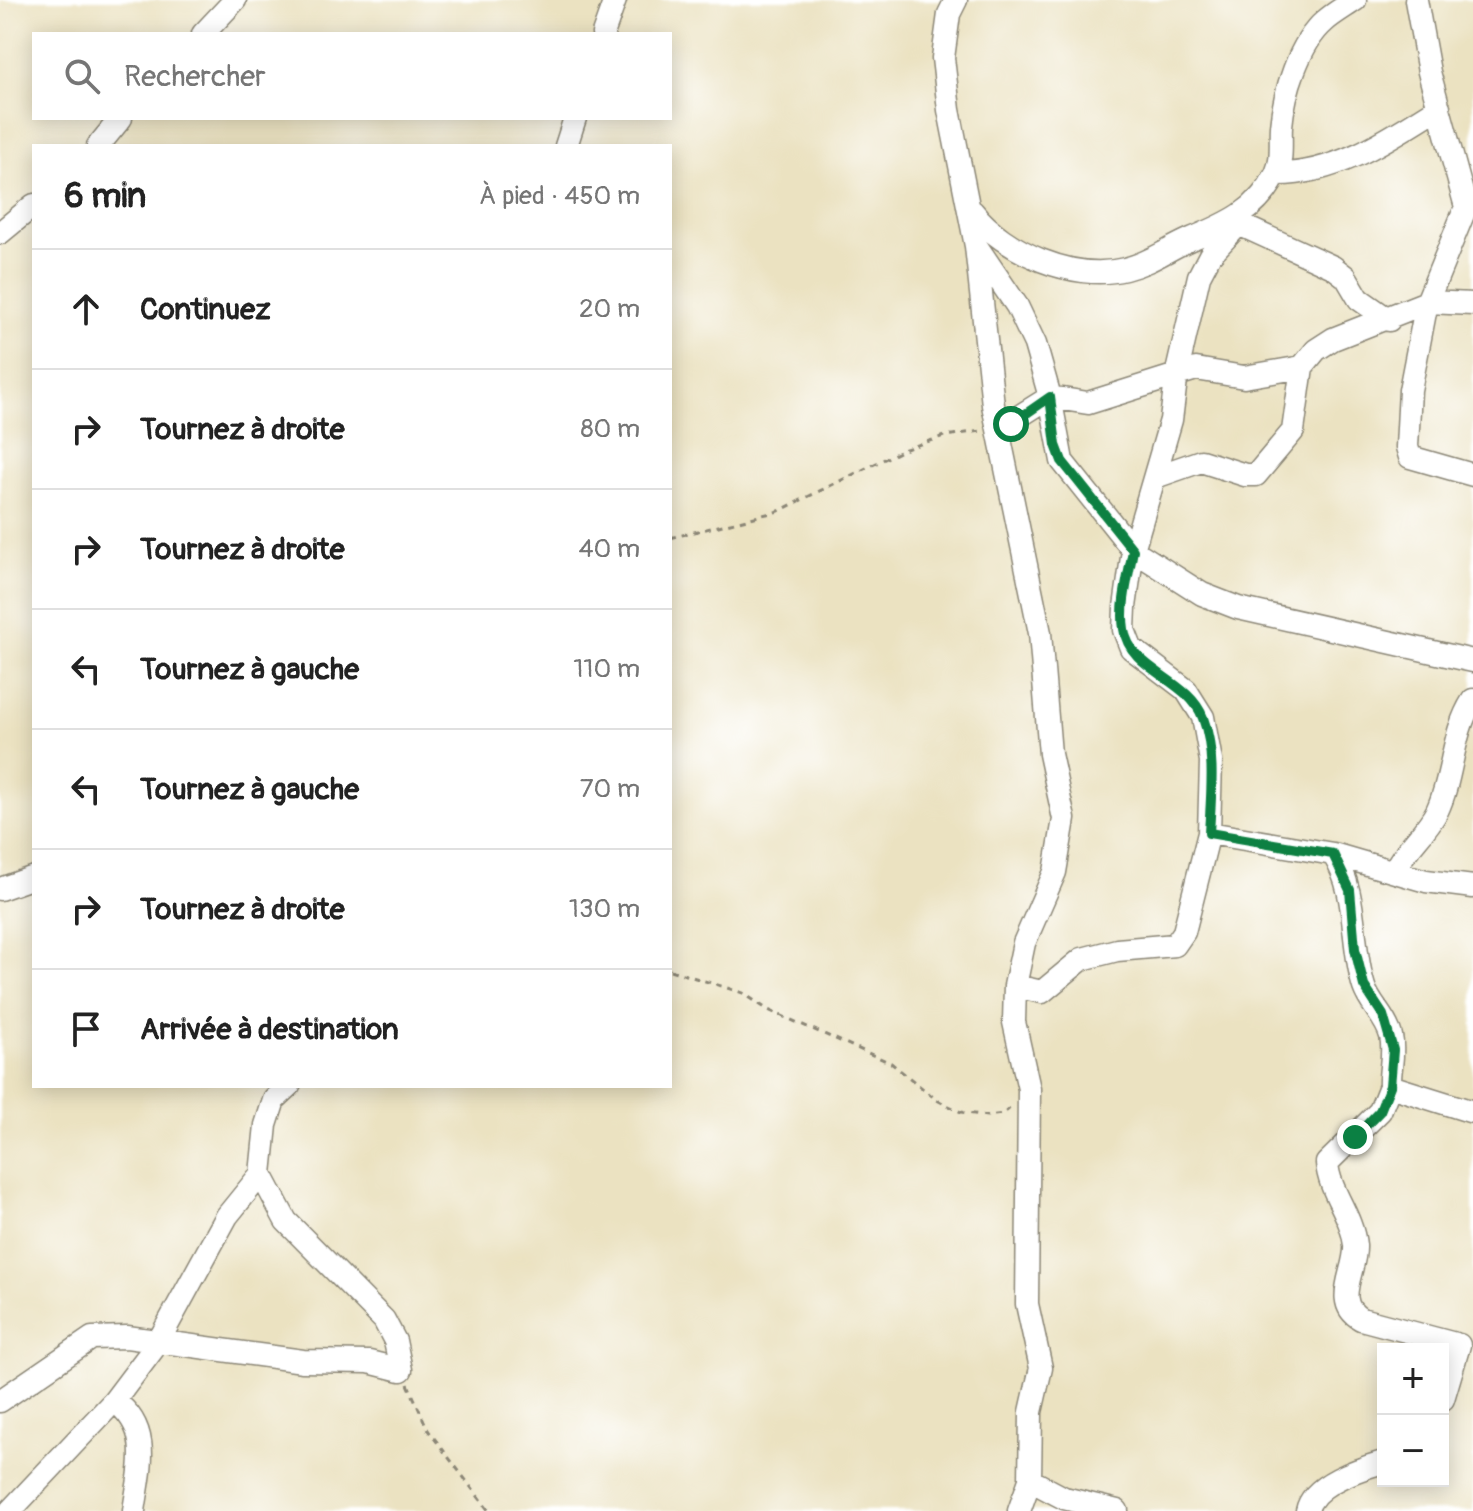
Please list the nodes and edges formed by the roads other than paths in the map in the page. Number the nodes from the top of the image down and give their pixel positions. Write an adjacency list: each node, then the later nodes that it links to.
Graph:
1 (235, 0): 6 (street)
2 (615, 0): 7 (street)
3 (956, 0): 17 (street)
4 (1355, 0): 14 (street)
5 (1416, 0): 8 (street)
6 (205, 32)
7 (604, 32)
8 (1439, 107): 14 (street); 16 (street)
9 (119, 120): 11 (street)
10 (574, 120): 12 (street)
11 (100, 144)
12 (567, 144)
13 (1473, 170): 16 (street)
14 (1276, 174): 18 (street)
15 (32, 207): 19 (street)
16 (1466, 207): 21 (street)
17 (970, 209): 18 (street); 20 (street)
18 (1236, 222): 23 (street); 25 (street)
19 (0, 233)
20 (976, 246): 26 (street); 27 (street)
21 (1427, 302): 22 (street); 23 (street); 28 (street)
22 (1473, 304)
23 (1389, 320): 24 (street)
24 (1302, 367): 25 (street); 29 (street)
25 (1177, 372): 26 (street); 29 (street)
26 (1050, 397): 27 (street); 30 (street)
27 (999, 429): 39 (street)
28 (1473, 475)
29 (1155, 477): 30 (street)
30 (1133, 550): 31 (street); 33 (street)
31 (1473, 661)
32 (1473, 700): 35 (street)
33 (1209, 833): 34 (street); 39 (street)
34 (1333, 854): 35 (street); 40 (street)
35 (1394, 871): 37 (street)
36 (32, 878): 38 (street)
37 (1473, 887)
38 (0, 889)
39 (1015, 986): 50 (street)
40 (1390, 1086): 42 (street); 45 (street)
41 (287, 1088): 43 (street)
42 (1473, 1112)
43 (261, 1174): 44 (street); 44 (street)
44 (157, 1344): 47 (street); 48 (street)
45 (1466, 1347): 46 (street)
46 (1449, 1385)
47 (0, 1401)
48 (114, 1401): 51 (street); 52 (street)
49 (1377, 1464): 55 (street)
50 (1030, 1480): 53 (street); 54 (street)
51 (10, 1511)
52 (134, 1511)
53 (1019, 1511)
54 (1117, 1511)
55 (1307, 1511)

